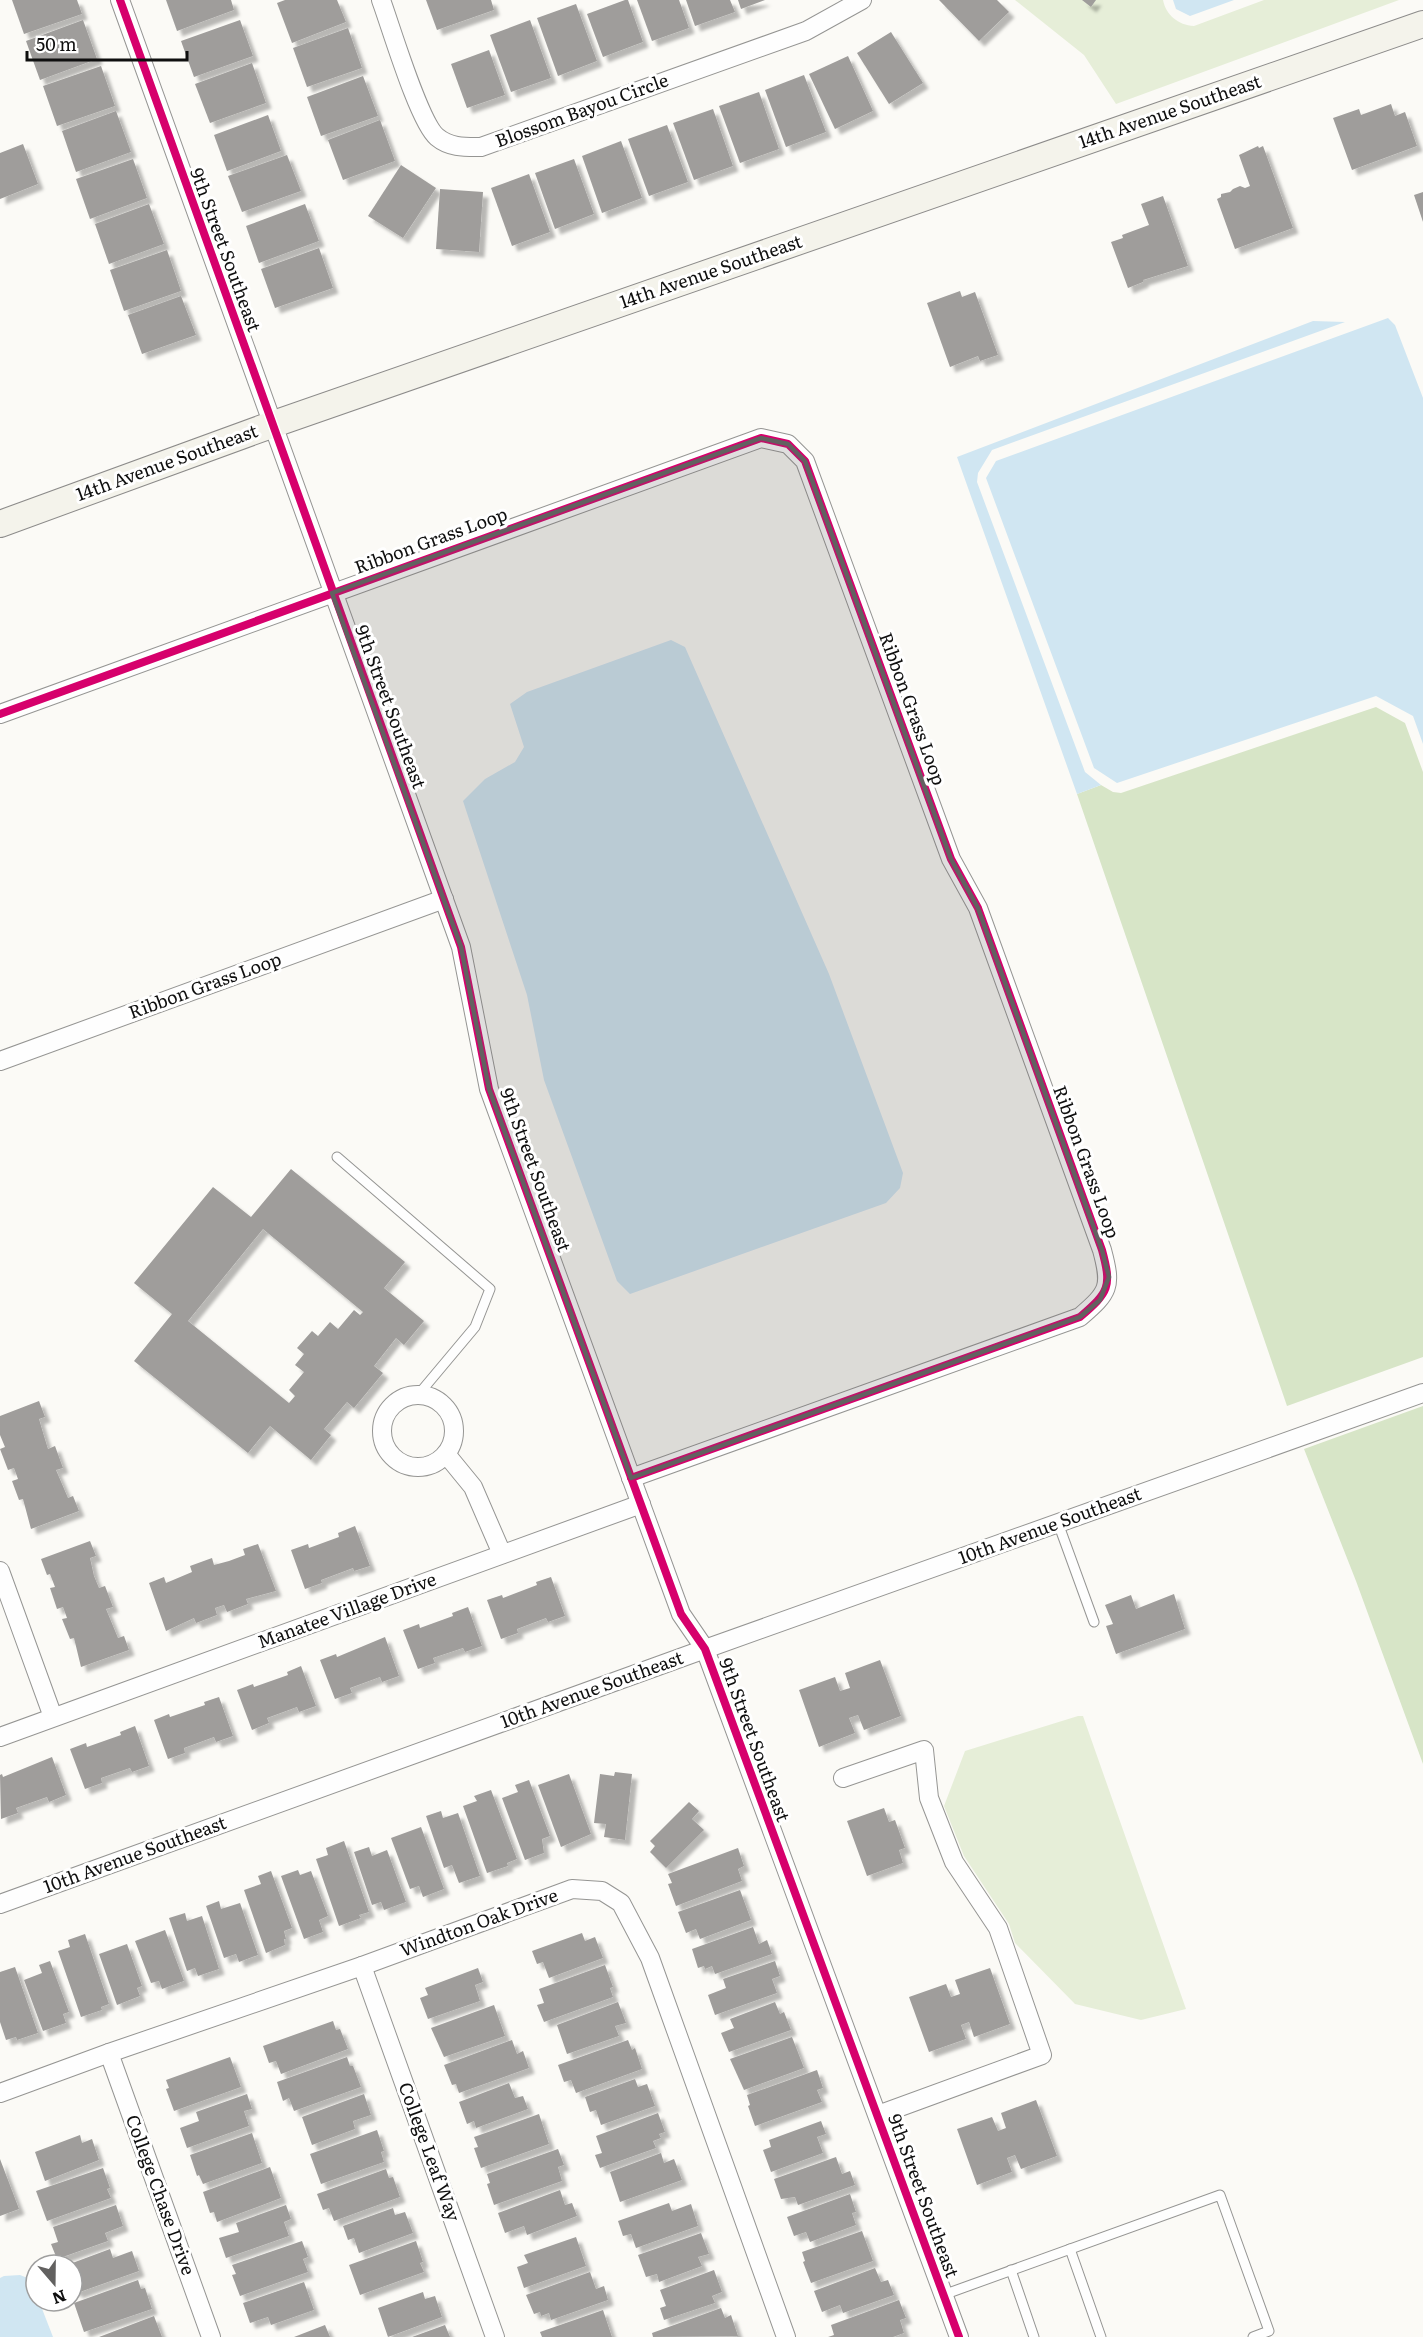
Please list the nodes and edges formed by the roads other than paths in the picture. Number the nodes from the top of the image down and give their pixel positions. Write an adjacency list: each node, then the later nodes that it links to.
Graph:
1 (120, 0): 5 (street, 9th Street Southeast)
2 (381, 0): 3 (street, Blossom Bayou Circle)
3 (862, 0)
4 (1423, 24): 5 (street, 14th Avenue Southeast)
5 (271, 425): 6 (street, 14th Avenue Southeast); 7 (street, 9th Street Southeast)
6 (0, 524)
7 (332, 593): 8 (street, Ribbon Grass Loop); 9 (street, 9th Street Southeast); 15 (street, Ribbon Grass Loop)
8 (0, 714)
9 (444, 899): 10 (street, Ribbon Grass Loop); 15 (street, 9th Street Southeast)
10 (0, 1061)
11 (336, 1157): 13 (lane)
12 (1423, 1393): 17 (street, 10th Avenue Southeast)
13 (418, 1395): 14 (street); 14 (street)
14 (446, 1454): 18 (street)
15 (631, 1478): 16 (street, 9th Street Southeast)
16 (641, 1504): 18 (street, Manatee Village Drive); 21 (street, 9th Street Southeast)
17 (1058, 1523): 20 (lane); 21 (street, 10th Avenue Southeast)
18 (502, 1554): 22 (street, Manatee Village Drive)
19 (0, 1571): 22 (street)
20 (1094, 1622)
21 (705, 1649): 25 (street, 10th Avenue Southeast); 29 (street, 9th Street Southeast)
22 (53, 1717): 23 (street, Manatee Village Drive)
23 (0, 1737)
24 (843, 1778): 29 (street)
25 (0, 1904)
26 (362, 1966): 27 (street, Windton Oak Drive); 34 (street, College Leaf Way); 35 (street, Windton Oak Drive)
27 (109, 2053): 28 (street, Windton Oak Drive); 33 (street, College Chase Drive)
28 (0, 2093)
29 (878, 2115): 32 (street, 9th Street Southeast)
30 (1070, 2249): 31 (lane); 38 (lane); 39 (lane)
31 (1011, 2270): 32 (lane); 37 (lane)
32 (943, 2295): 36 (street, 9th Street Southeast)
33 (211, 2337)
34 (495, 2337)
35 (786, 2337)
36 (959, 2337)
37 (1035, 2337)
38 (1101, 2337)
39 (1253, 2337)

